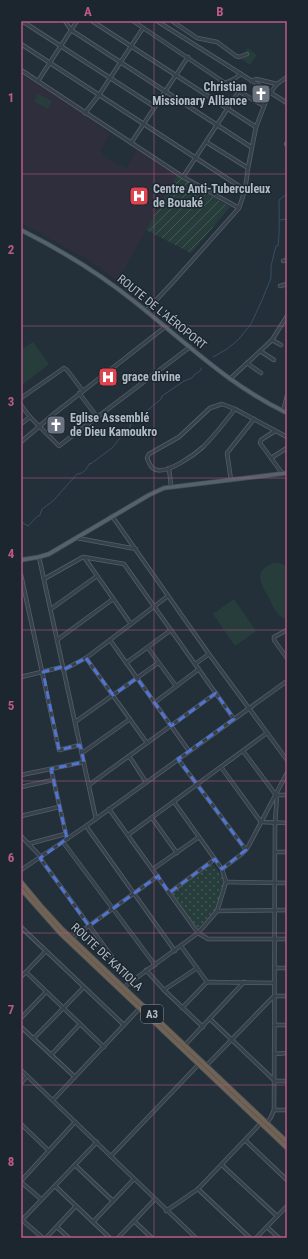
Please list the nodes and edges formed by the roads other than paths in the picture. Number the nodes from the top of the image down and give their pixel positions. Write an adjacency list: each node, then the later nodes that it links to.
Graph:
1 (22, 21): 11 (street)
2 (65, 21): 9 (street)
3 (77, 21): 9 (street)
4 (92, 21): 12 (street)
5 (133, 21): 8 (street)
6 (157, 21): 18 (street)
7 (172, 21): 13 (street)
8 (144, 28): 12 (street); 14 (street)
9 (71, 30): 11 (street); 15 (street)
10 (21, 44): 16 (street)
11 (61, 46): 16 (street); 21 (street)
12 (131, 46): 15 (street); 19 (street)
13 (247, 54)
14 (188, 57): 19 (street); 24 (street)
15 (121, 62): 21 (street); 26 (street)
16 (50, 63): 22 (street); 29 (street)
17 (21, 70): 22 (street)
18 (241, 74): 23 (street); 24 (street)
19 (176, 75): 26 (street); 33 (street)
20 (287, 77): 25 (street)
21 (110, 78): 29 (street); 32 (street)
22 (38, 81): 34 (street)
23 (251, 81): 25 (street); 28 (street)
24 (224, 83): 27 (street)
25 (277, 84): 28 (street)
26 (165, 91): 32 (street); 36 (street)
27 (238, 91): 31 (street); 33 (street)
28 (270, 93): 30 (street); 31 (street)
29 (100, 95): 34 (street); 35 (street)
30 (287, 103)
31 (264, 106): 37 (street)
32 (154, 107): 35 (street)
33 (228, 109): 36 (street); 37 (street)
34 (85, 113): 39 (street)
35 (144, 124): 39 (street); 41 (street)
36 (217, 126): 38 (street); 40 (street)
37 (256, 127): 40 (street)
38 (206, 142): 41 (street); 42 (street)
39 (131, 143): 43 (street)
40 (251, 147): 42 (street)
41 (196, 158): 43 (street); 44 (street)
42 (248, 168): 44 (street)
43 (182, 177): 45 (street)
44 (245, 190): 45 (street)
45 (239, 208): 51 (street)
46 (21, 230): 51 (main road, ROUTE DE L'AÉROPORT)
47 (287, 260): 48 (street)
48 (283, 261)
49 (287, 284): 50 (street)
50 (280, 286)
51 (146, 311): 53 (main road, ROUTE DE L'AÉROPORT)
52 (287, 316): 54 (street)
53 (165, 327): 56 (main road, ROUTE DE L'AÉROPORT); 62 (street)
54 (272, 340): 55 (street); 57 (street)
55 (281, 345)
56 (190, 347): 61 (main road, ROUTE DE L'AÉROPORT); 70 (street)
57 (260, 351): 58 (street); 59 (street)
58 (274, 360)
59 (247, 363): 60 (street); 61 (street)
60 (261, 373)
61 (230, 379): 68 (main road, ROUTE DE L'AÉROPORT)
62 (83, 391): 63 (street); 65 (street)
63 (79, 393): 70 (street); 73 (street)
64 (287, 396): 68 (street)
65 (21, 398)
66 (21, 405): 69 (street)
67 (235, 409): 71 (street); 79 (street); 79 (street)
68 (285, 412)
69 (30, 417): 72 (street); 73 (street)
70 (98, 418): 73 (street)
71 (254, 419): 74 (street); 82 (street)
72 (21, 424)
73 (39, 426): 76 (street)
74 (275, 430): 75 (street); 78 (street)
75 (287, 437)
76 (21, 442)
77 (287, 448): 78 (street)
78 (271, 458): 80 (street)
79 (169, 468): 83 (street)
80 (282, 473): 81 (main road); 82 (main road)
81 (287, 473)
82 (230, 480): 83 (main road)
83 (171, 486): 84 (main road)
84 (112, 516): 85 (main road); 86 (street)
85 (77, 538): 86 (street); 87 (main road)
86 (136, 549): 93 (street)
87 (39, 557): 89 (main road); 92 (street)
88 (84, 557): 91 (street); 92 (street); 95 (street)
89 (21, 560)
90 (21, 575): 111 (street)
91 (97, 576): 94 (street); 96 (street)
92 (44, 579): 96 (street)
93 (168, 596): 95 (street); 103 (street)
94 (113, 599): 97 (street); 100 (street)
95 (154, 607): 97 (street); 98 (street)
96 (51, 608): 100 (street)
97 (131, 624): 101 (street)
98 (171, 630): 102 (street); 108 (street)
99 (287, 630): 105 (street)
100 (58, 640): 109 (street)
101 (110, 640): 104 (street); 106 (street)
102 (148, 648): 106 (street); 107 (street)
103 (209, 654): 108 (street); 119 (street)
104 (86, 658): 109 (street); 117 (street)
105 (287, 658)
106 (126, 663): 113 (street)
107 (158, 663): 113 (street); 115 (street)
108 (195, 664): 110 (street)
109 (63, 669): 111 (street); 122 (street)
110 (199, 669): 115 (street); 116 (street)
111 (42, 672): 112 (street); 126 (street)
112 (21, 677)
113 (137, 678): 117 (street); 118 (street)
114 (287, 681): 119 (street)
115 (176, 686): 118 (street)
116 (216, 692): 121 (street); 123 (street)
117 (113, 695): 120 (street); 122 (street)
118 (154, 702): 123 (street)
119 (249, 709): 121 (street); 124 (street)
120 (130, 719): 125 (street); 129 (street)
121 (234, 719): 127 (street)
122 (76, 722): 126 (street)
123 (170, 726): 125 (street); 127 (street)
124 (267, 733): 128 (street); 132 (street)
125 (147, 743): 130 (street)
126 (80, 745): 129 (street)
127 (189, 751): 131 (street)
128 (243, 751): 134 (street); 143 (street)
129 (82, 753): 133 (street)
130 (129, 756): 139 (street); 140 (street)
131 (178, 759): 139 (street); 141 (street)
132 (287, 760)
133 (84, 762): 135 (street); 140 (street)
134 (221, 767): 141 (street); 151 (street)
135 (51, 768): 137 (street); 138 (street)
136 (287, 773): 143 (street)
137 (21, 775)
138 (53, 780): 142 (street); 146 (street)
139 (146, 782): 147 (street)
140 (89, 785): 149 (street)
141 (197, 785): 145 (street); 162 (street)
142 (21, 786)
143 (277, 795): 144 (street); 151 (street); 152 (street)
144 (287, 796)
145 (174, 802): 150 (street); 158 (street)
146 (60, 807): 148 (street); 155 (street)
147 (109, 809): 149 (street); 156 (street)
148 (21, 816)
149 (96, 818): 154 (street)
150 (152, 818): 156 (street); 165 (street)
151 (261, 822): 152 (street); 162 (street)
152 (276, 823): 153 (street); 163 (street)
153 (287, 823)
154 (86, 826): 159 (street); 178 (street)
155 (65, 834): 159 (street); 161 (street)
156 (128, 835): 168 (street)
157 (21, 836): 161 (street)
158 (199, 837): 165 (street); 167 (street)
159 (67, 839): 160 (street)
160 (63, 842): 166 (street); 179 (street)
161 (28, 844): 166 (street)
162 (246, 850): 169 (street)
163 (275, 852): 164 (street); 174 (street)
164 (287, 852)
165 (177, 853): 168 (street)
166 (40, 857): 170 (street); 183 (street)
167 (215, 859): 169 (street); 177 (street)
168 (153, 869): 171 (street)
169 (222, 869): 173 (street)
170 (21, 870)
171 (158, 876): 177 (street); 178 (street)
172 (21, 882): 188 (highway, ROUTE DE KATIOLA / A3)
173 (226, 882): 174 (street); 182 (street)
174 (275, 883): 175 (street); 180 (street)
175 (287, 883)
176 (21, 889): 212 (highway, ROUTE DE KATIOLA / A3)
177 (169, 893): 186 (street)
178 (134, 894): 179 (street); 193 (street)
179 (112, 909): 183 (street); 194 (street)
180 (275, 910): 181 (street); 182 (street); 189 (street)
181 (287, 910)
182 (217, 911): 186 (street)
183 (88, 926): 188 (street); 201 (street)
184 (21, 927): 185 (street)
185 (25, 931): 187 (street); 192 (street)
186 (198, 933): 189 (street); 191 (street)
187 (21, 935)
188 (72, 938): 206 (highway, ROUTE DE KATIOLA / A3)
189 (275, 939): 190 (street); 196 (street)
190 (287, 939)
191 (181, 946): 193 (street); 195 (street)
192 (46, 951): 199 (street); 205 (street)
193 (175, 951): 194 (street)
194 (155, 965): 198 (street)
195 (197, 968): 202 (street); 207 (street)
196 (274, 968): 197 (street); 204 (street)
197 (287, 968)
198 (146, 970): 201 (street); 207 (street)
199 (26, 972): 200 (street); 208 (street)
200 (21, 977)
201 (131, 982): 206 (street)
202 (207, 982): 203 (street); 213 (street)
203 (244, 982): 204 (street); 215 (street)
204 (274, 983): 209 (street)
205 (84, 987): 211 (street); 217 (street)
206 (124, 987): 224 (highway, ROUTE DE KATIOLA / A3)
207 (164, 990): 213 (street)
208 (46, 992): 211 (street); 214 (street)
209 (274, 996): 210 (street); 218 (street); 223 (street)
210 (287, 996)
211 (63, 1008): 216 (street); 222 (street)
212 (140, 1008): 217 (street); 229 (highway, ROUTE DE KATIOLA / A3)
213 (182, 1008): 221 (street)
214 (21, 1018)
215 (210, 1020): 221 (street); 223 (street)
216 (80, 1024): 225 (street); 228 (street)
217 (124, 1025): 225 (street)
218 (274, 1025): 219 (street); 226 (street)
219 (287, 1025)
220 (21, 1026): 222 (street)
221 (203, 1027): 224 (street)
222 (34, 1038): 228 (street)
223 (231, 1040): 230 (street); 234 (street)
224 (185, 1045): 230 (highway, ROUTE DE KATIOLA / A3)
225 (104, 1047): 233 (street)
226 (274, 1054): 227 (street); 234 (street)
227 (287, 1054)
228 (51, 1055): 233 (street)
229 (199, 1064): 241 (highway, ROUTE DE KATIOLA / A3); 249 (street)
230 (206, 1066): 242 (highway, ROUTE DE KATIOLA / A3)
231 (21, 1070): 232 (street)
232 (27, 1076): 236 (street); 237 (street)
233 (75, 1077): 237 (street)
234 (275, 1081): 235 (street); 238 (street)
235 (287, 1081)
236 (21, 1083)
237 (52, 1100): 240 (street)
238 (274, 1110): 239 (street); 242 (street)
239 (287, 1110)
240 (75, 1122): 246 (street); 248 (street)
241 (262, 1123): 244 (street); 247 (highway, ROUTE DE KATIOLA / A3)
242 (267, 1123): 245 (highway, ROUTE DE KATIOLA / A3)
243 (21, 1124): 248 (street)
244 (246, 1141): 251 (street); 253 (street)
245 (286, 1141)
246 (97, 1142): 249 (street); 250 (street)
247 (287, 1148)
248 (48, 1150): 254 (street)
249 (111, 1156): 252 (street)
250 (75, 1165): 255 (street); 259 (street)
251 (222, 1165): 256 (street); 263 (street)
252 (134, 1179): 258 (street); 259 (street)
253 (287, 1180)
254 (21, 1181): 257 (street)
255 (55, 1186): 257 (street); 260 (street)
256 (198, 1189): 262 (street); 275 (street)
257 (41, 1199): 264 (street)
258 (154, 1200): 262 (street); 265 (street)
259 (113, 1201): 266 (street)
260 (76, 1206): 266 (street); 267 (street)
261 (287, 1206): 263 (street)
262 (166, 1211): 274 (street)
263 (277, 1216): 268 (street)
264 (22, 1220): 269 (street)
265 (134, 1221): 272 (street); 273 (street)
266 (93, 1222): 271 (street)
267 (57, 1226): 269 (street); 270 (street)
268 (267, 1227): 276 (street); 277 (street)
269 (45, 1238)
270 (69, 1238)
271 (110, 1238)
272 (118, 1238)
273 (152, 1238)
274 (196, 1238)
275 (250, 1238)
276 (256, 1238)
277 (278, 1238)

